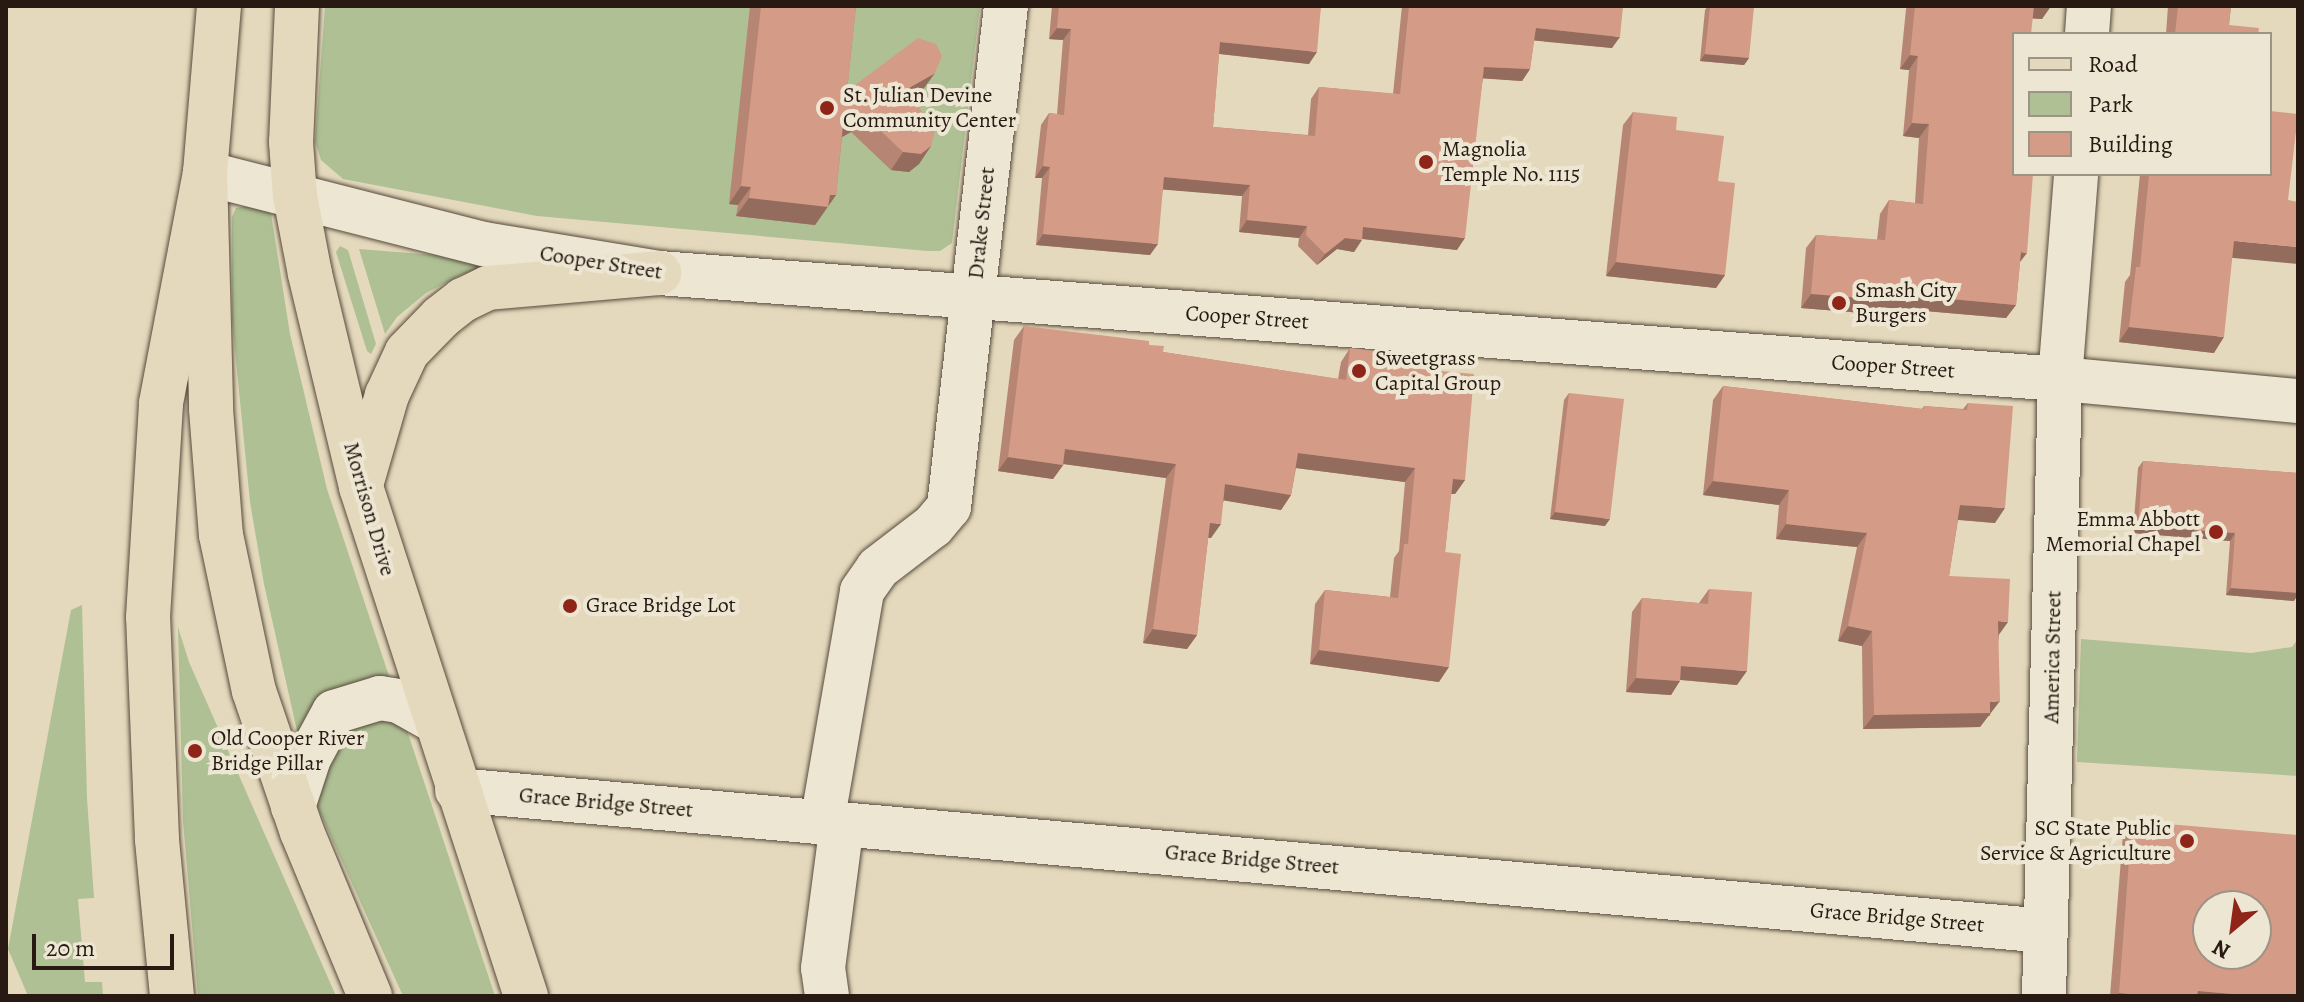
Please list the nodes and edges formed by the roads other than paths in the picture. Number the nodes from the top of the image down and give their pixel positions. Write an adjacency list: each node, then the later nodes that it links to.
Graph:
1 (219, 6): 6 (main road)
2 (297, 6): 8 (main road, Morrison Drive)
3 (1006, 6): 10 (street, Drake Street)
4 (2089, 6): 5 (street)
5 (2087, 32)
6 (205, 173): 8 (street, Cooper Street); 16 (main road); 19 (main road)
7 (2076, 176): 11 (street, America Street)
8 (295, 196): 9 (street, Cooper Street); 13 (main road, Morrison Drive)
9 (659, 273): 10 (street, Cooper Street); 13 (main road)
10 (974, 297): 11 (street, Cooper Street); 17 (street, Drake Street)
11 (2060, 379): 12 (street, Cooper Street); 18 (street, America Street)
12 (2298, 401)
13 (361, 487): 14 (main road, Morrison Drive)
14 (435, 721): 15 (main road, Morrison Drive); 16 (street)
15 (457, 790): 17 (street, Grace Bridge Street); 21 (main road, Morrison Drive)
16 (293, 807): 20 (main road)
17 (832, 823): 18 (street, Grace Bridge Street); 22 (street, Drake Street)
18 (2046, 931): 23 (street, America Street)
19 (172, 996)
20 (370, 996)
21 (526, 996)
22 (827, 996)
23 (2044, 996)

